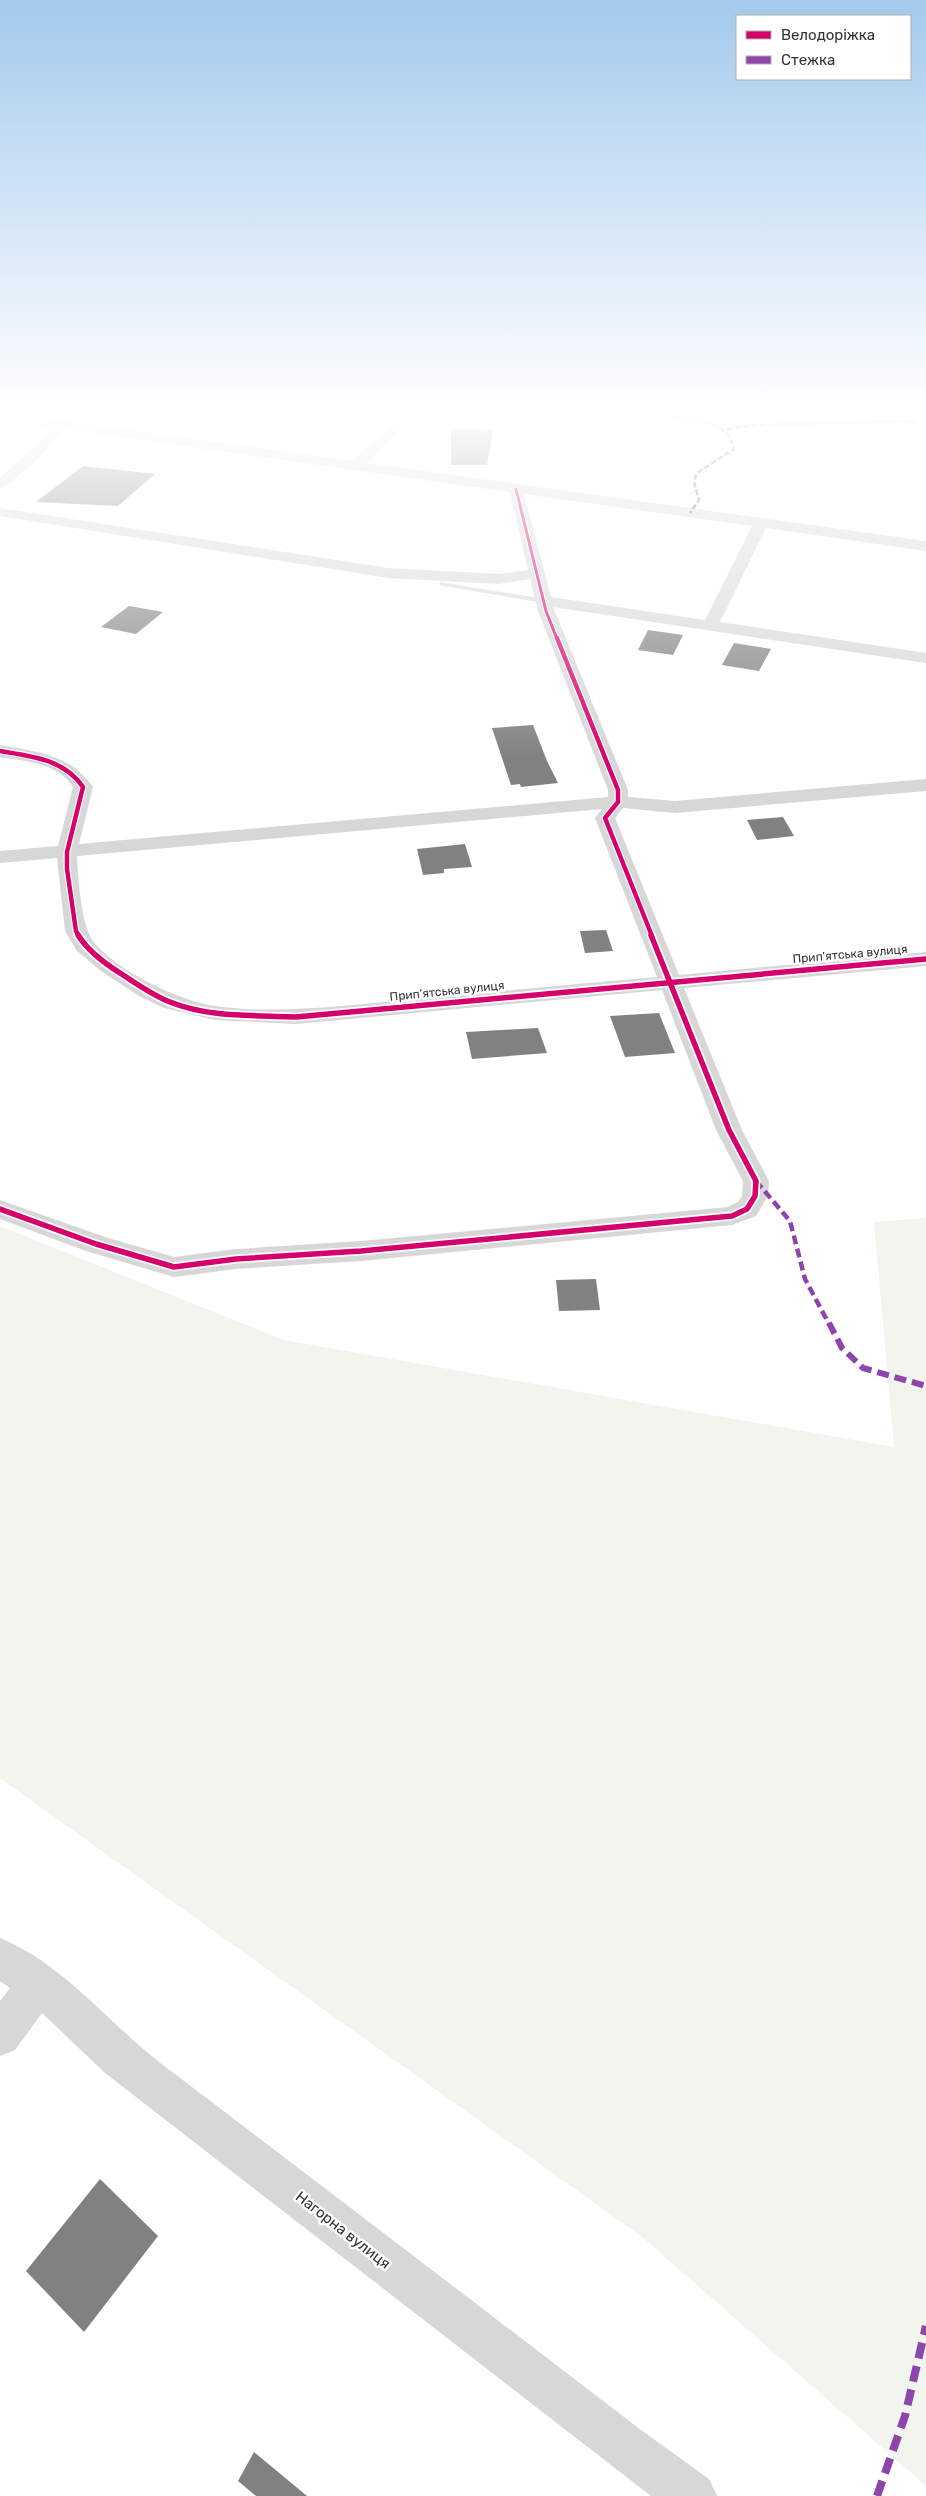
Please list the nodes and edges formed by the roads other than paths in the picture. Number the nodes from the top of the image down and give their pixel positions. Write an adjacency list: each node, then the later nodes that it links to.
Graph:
1 (105, 528): 6 (street)
2 (526, 528): 6 (street)
3 (759, 528): 9 (street)
4 (795, 528): 5 (street)
5 (926, 546)
6 (537, 573): 8 (street)
7 (443, 584): 8 (lane)
8 (544, 601): 9 (street); 13 (street)
9 (710, 626): 10 (street)
10 (926, 658)
11 (0, 751): 14 (street, Прип’ятська вулиця)
12 (926, 785): 13 (street)
13 (618, 802): 14 (street); 17 (street)
14 (67, 852): 15 (street); 17 (street, Прип’ятська вулиця)
15 (0, 857)
16 (926, 959): 17 (street, Прип’ятська вулиця)
17 (669, 981): 18 (street)
18 (0, 1209)
19 (0, 1958): 20 (street, Нагорна вулиця)
20 (39, 1982): 21 (street); 22 (street, Нагорна вулиця)
21 (0, 2035)
22 (692, 2496)

